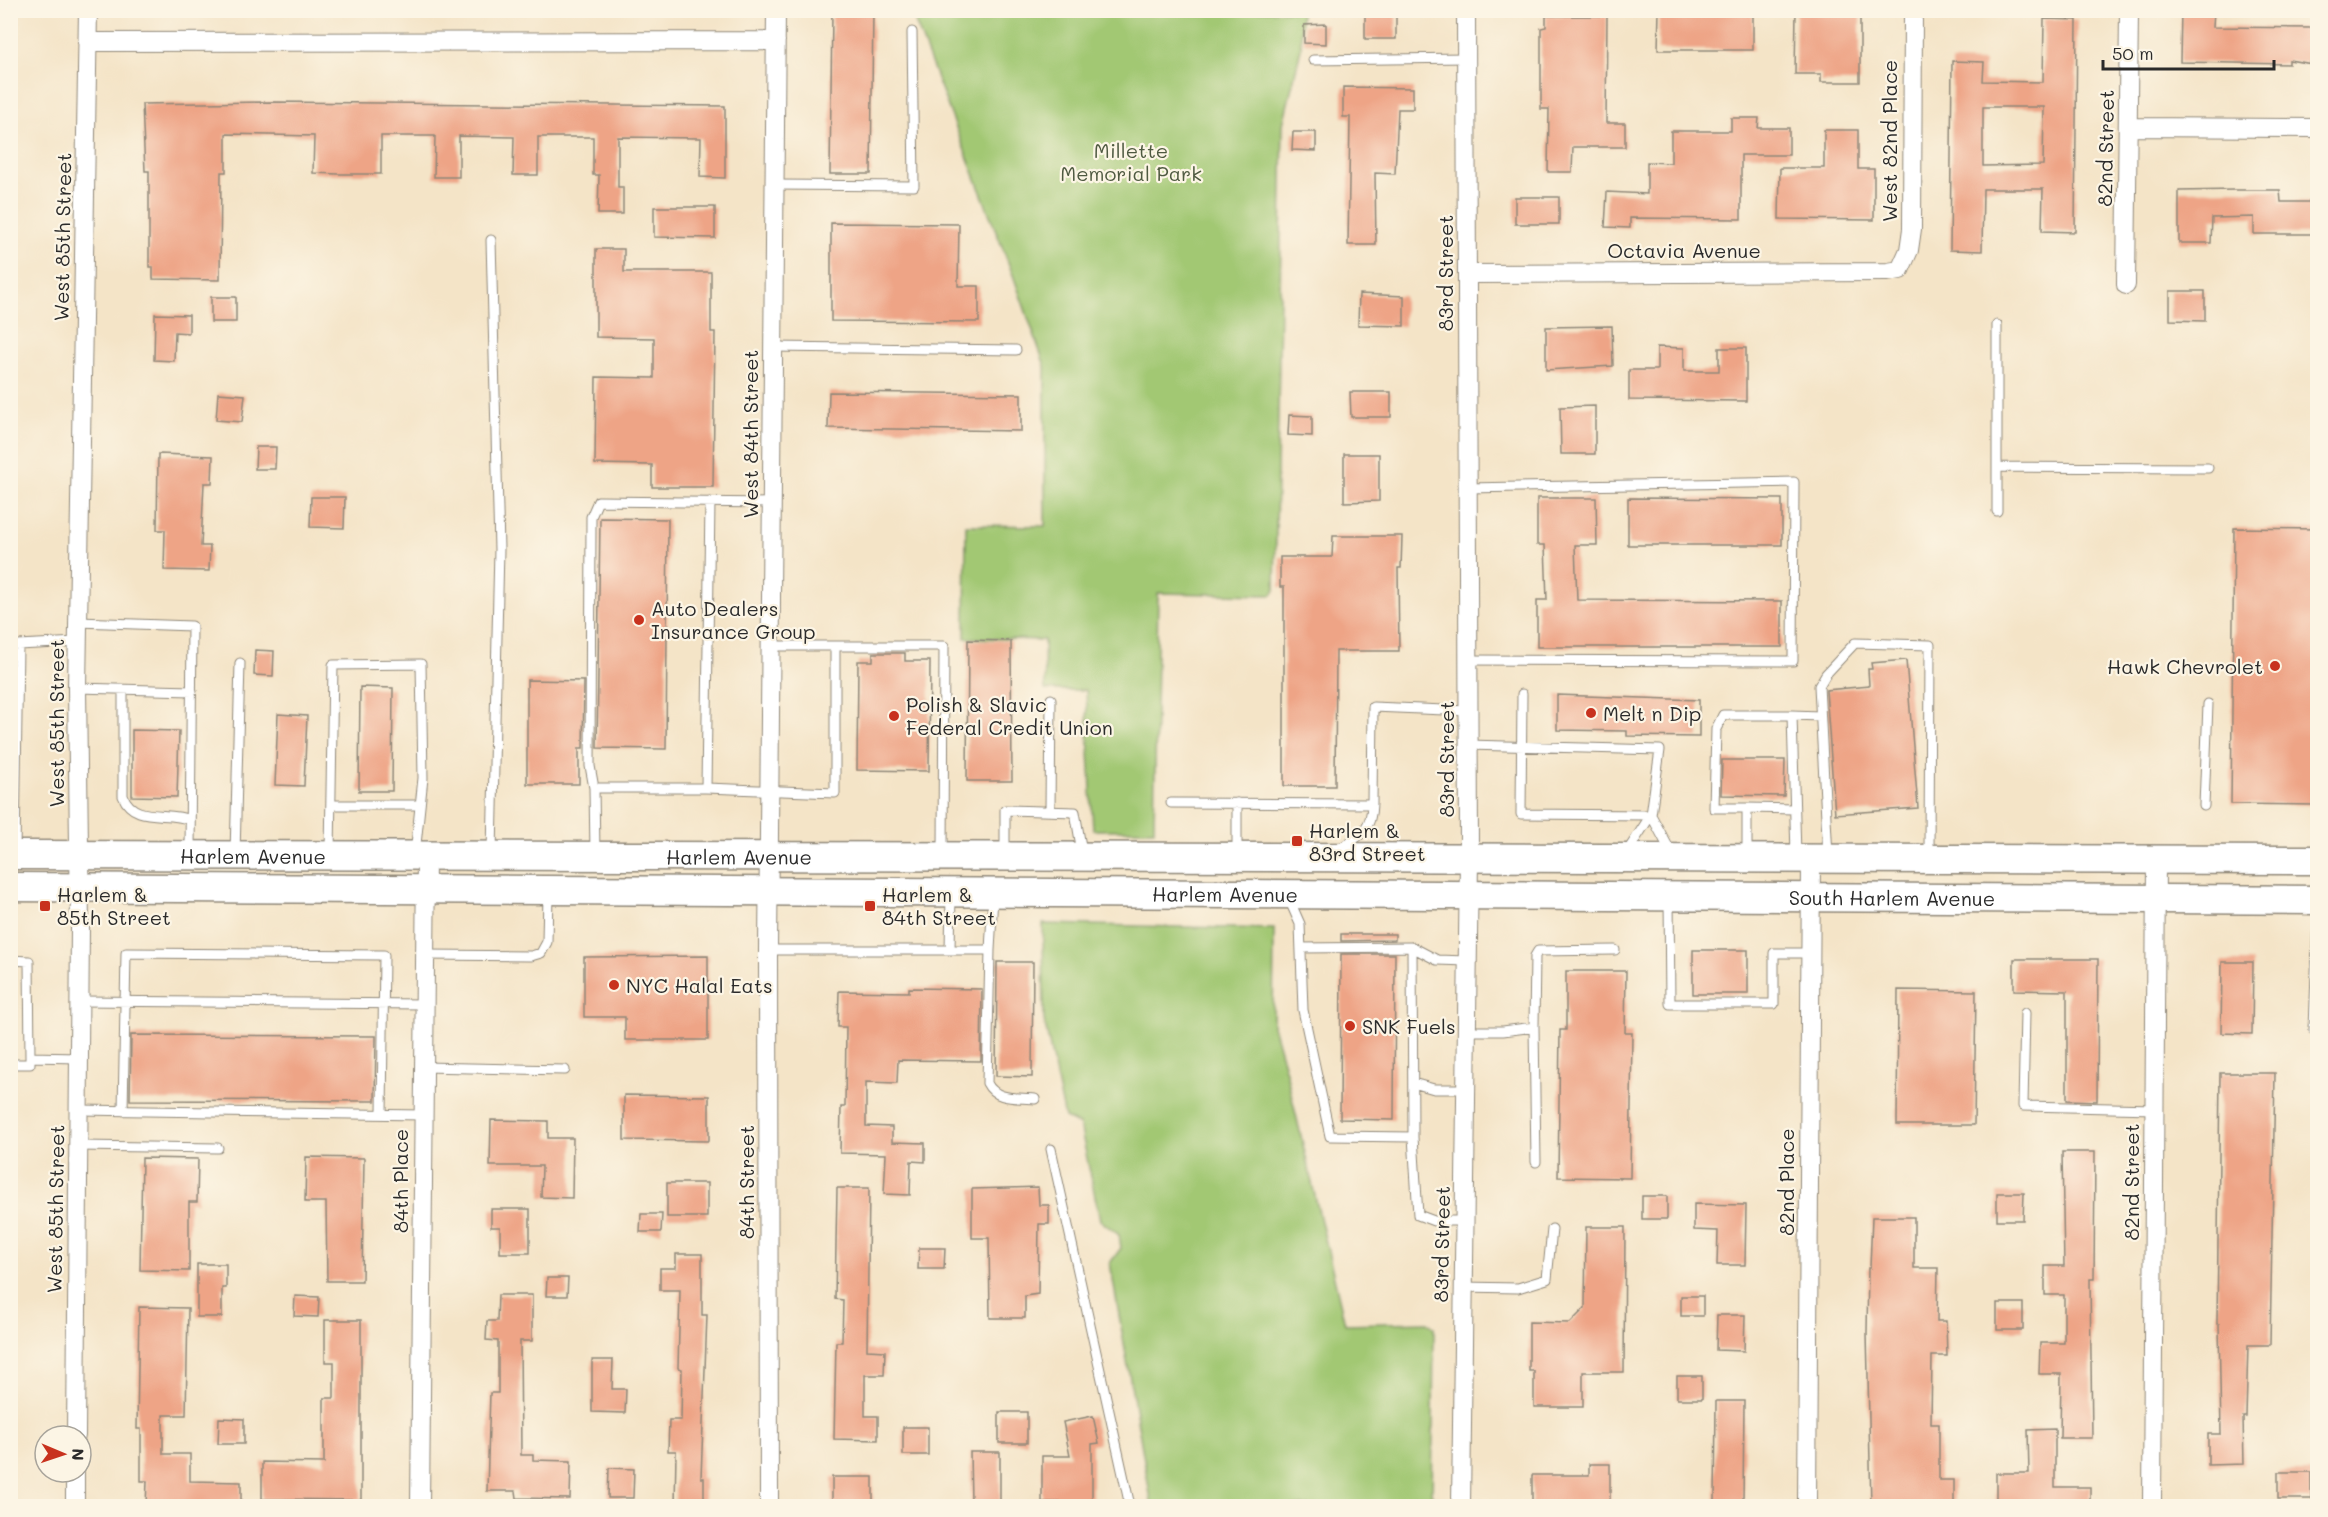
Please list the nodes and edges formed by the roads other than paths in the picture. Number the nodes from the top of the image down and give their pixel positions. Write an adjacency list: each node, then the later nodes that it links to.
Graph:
1 (88, 10): 8 (street, West 85th Street)
2 (776, 10): 7 (street, West 84th Street)
3 (1466, 10): 9 (street, 83rd Street)
4 (1913, 10): 15 (street, West 82nd Place)
5 (2129, 10): 11 (street, 82nd Street)
6 (912, 32): 13 (lane)
7 (776, 41): 8 (street); 13 (street, West 84th Street)
8 (87, 42): 27 (street, West 85th Street)
9 (1466, 58): 10 (lane); 16 (street, 83rd Street)
10 (1313, 60)
11 (2129, 127): 12 (street); 17 (street, 82nd Street)
12 (2318, 128)
13 (775, 185): 19 (street, West 84th Street)
14 (491, 240): 69 (lane)
15 (1900, 270): 16 (street, Octavia Avenue)
16 (1468, 274): 23 (street, 83rd Street)
17 (2126, 285)
18 (1998, 325): 21 (lane)
19 (773, 347): 20 (lane); 25 (street, West 84th Street)
20 (1016, 350)
21 (1997, 467): 22 (lane); 26 (lane)
22 (2208, 468)
23 (1468, 488): 32 (street, 83rd Street); 32 (lane)
24 (710, 502): 25 (lane); 45 (lane); 46 (lane)
25 (772, 503): 30 (street, West 84th Street)
26 (1997, 511)
27 (78, 622): 28 (street, West 85th Street); 36 (lane)
28 (78, 642): 29 (lane); 34 (street, West 85th Street)
29 (14, 644): 54 (lane)
30 (771, 646): 31 (lane); 47 (street, West 84th Street)
31 (835, 646): 47 (lane); 78 (lane)
32 (1467, 660): 40 (street, 83rd Street)
33 (240, 663): 63 (lane)
34 (77, 688): 35 (lane); 61 (street, West 85th Street)
35 (123, 689): 36 (lane); 59 (lane)
36 (192, 691): 59 (lane)
37 (1522, 694): 44 (lane)
38 (1051, 699): 57 (lane)
39 (2208, 704): 53 (lane)
40 (1468, 711): 43 (street, 83rd Street); 50 (lane)
41 (1792, 715): 42 (lane); 55 (lane); 56 (lane)
42 (1820, 716): 75 (lane); 79 (lane)
43 (1468, 745): 44 (lane); 74 (street, 83rd Street)
44 (1522, 747): 58 (lane); 58 (lane)
45 (594, 788): 46 (lane); 76 (lane)
46 (706, 788): 47 (lane)
47 (770, 789): 77 (street, West 84th Street)
48 (1171, 803): 49 (lane)
49 (1237, 803): 50 (lane); 72 (lane)
50 (1372, 804): 73 (lane)
51 (420, 805): 52 (lane); 52 (lane); 68 (lane)
52 (332, 806): 64 (lane)
53 (2204, 806)
54 (13, 807): 60 (lane)
55 (1747, 808): 56 (lane); 67 (lane)
56 (1794, 809): 75 (lane)
57 (1050, 811): 70 (lane); 71 (lane)
58 (1651, 815): 65 (lane); 66 (lane)
59 (190, 820): 62 (lane)
60 (13, 855): 61 (main road, Harlem Avenue)
61 (79, 855): 62 (main road, Harlem Avenue); 83 (street, West 85th Street)
62 (190, 856): 63 (main road, Harlem Avenue)
63 (235, 856): 64 (main road, Harlem Avenue)
64 (330, 856): 68 (main road, Harlem Avenue)
65 (1624, 856): 66 (main road, South Harlem Avenue); 74 (main road, South Harlem Avenue)
66 (1674, 856): 67 (main road, South Harlem Avenue)
67 (1747, 856): 75 (main road, South Harlem Avenue)
68 (420, 857): 69 (main road, Harlem Avenue); 84 (street, 84th Place)
69 (492, 857): 76 (main road, Harlem Avenue)
70 (1004, 857): 71 (main road, Harlem Avenue); 78 (main road, Harlem Avenue)
71 (1083, 857): 72 (main road, Harlem Avenue)
72 (1237, 857): 73 (main road, Harlem Avenue)
73 (1328, 857): 74 (main road, Harlem Avenue)
74 (1469, 857): 90 (street, 83rd Street)
75 (1811, 857): 79 (main road, South Harlem Avenue); 92 (street, 82nd Place)
76 (595, 858): 77 (main road, Harlem Avenue)
77 (769, 858): 78 (main road, Harlem Avenue); 86 (street, 84th Street)
78 (943, 858)
79 (1929, 858): 80 (main road, South Harlem Avenue)
80 (2156, 859): 81 (main road, South Harlem Avenue); 93 (street, 82nd Street)
81 (2318, 860)
82 (10, 887): 83 (main road, Harlem Avenue)
83 (79, 887): 84 (main road, Harlem Avenue); 106 (street, West 85th Street)
84 (424, 890): 85 (main road, Harlem Avenue); 103 (street, 84th Place)
85 (548, 891): 86 (main road, Harlem Avenue); 103 (lane)
86 (769, 892): 87 (main road, Harlem Avenue); 98 (street, 84th Street)
87 (951, 893): 88 (main road, Harlem Avenue); 99 (lane)
88 (993, 893): 89 (main road, Harlem Avenue); 100 (lane)
89 (1287, 894): 90 (main road, Harlem Avenue); 97 (lane)
90 (1468, 896): 91 (main road, South Harlem Avenue); 105 (street, 83rd Street)
91 (1669, 897): 92 (main road, South Harlem Avenue); 102 (lane)
92 (1811, 897): 93 (main road, South Harlem Avenue); 102 (street, 82nd Place)
93 (2156, 899): 94 (main road, South Harlem Avenue); 122 (street, 82nd Street)
94 (2318, 900)
95 (2318, 915): 112 (lane)
96 (1412, 947): 97 (lane); 105 (lane); 119 (lane)
97 (1301, 948): 127 (lane)
98 (768, 950): 99 (lane); 139 (street, 84th Street)
99 (950, 950): 100 (lane)
100 (990, 950): 121 (lane)
101 (1615, 950): 111 (lane)
102 (1810, 953): 142 (street, 82nd Place)
103 (424, 955): 109 (street, 84th Place)
104 (10, 960): 114 (lane)
105 (1467, 961): 113 (street, 83rd Street)
106 (79, 1001): 107 (lane); 115 (street, West 85th Street)
107 (124, 1002): 108 (lane); 108 (lane); 124 (lane)
108 (384, 1004): 109 (lane); 125 (lane)
109 (424, 1004): 117 (street, 84th Place)
110 (2025, 1013): 122 (lane)
111 (1534, 1027): 113 (lane); 131 (lane)
112 (2314, 1030)
113 (1465, 1031): 120 (street, 83rd Street)
114 (30, 1058): 115 (lane); 116 (lane)
115 (79, 1058): 123 (street, West 85th Street)
116 (10, 1064)
117 (423, 1067): 118 (lane); 126 (street, 84th Place)
118 (565, 1070)
119 (1413, 1083): 120 (lane); 127 (lane)
120 (1465, 1089): 132 (street, 83rd Street)
121 (1035, 1099)
122 (2154, 1109): 143 (street, 82nd Street)
123 (79, 1110): 124 (lane); 128 (street, West 85th Street)
124 (123, 1111): 125 (lane)
125 (382, 1114): 126 (lane)
126 (423, 1115): 138 (street, 84th Place)
127 (1413, 1137): 132 (lane)
128 (79, 1146): 129 (lane); 135 (street, West 85th Street)
129 (218, 1148)
130 (1051, 1149): 140 (lane)
131 (1536, 1162)
132 (1464, 1221): 134 (street, 83rd Street)
133 (1552, 1229): 134 (lane)
134 (1462, 1287): 141 (street, 83rd Street)
135 (76, 1424)
136 (75, 1484): 137 (street)
137 (75, 1506)
138 (420, 1506)
139 (769, 1506)
140 (1130, 1506)
141 (1461, 1506)
142 (1807, 1506)
143 (2152, 1506)

